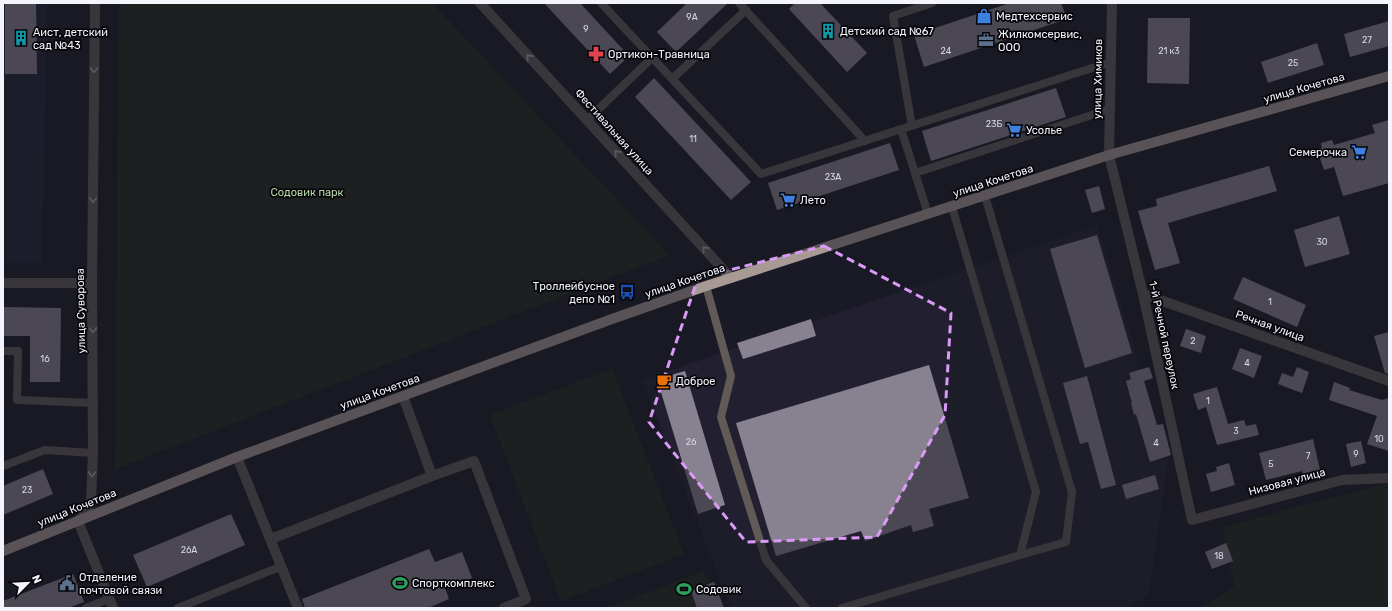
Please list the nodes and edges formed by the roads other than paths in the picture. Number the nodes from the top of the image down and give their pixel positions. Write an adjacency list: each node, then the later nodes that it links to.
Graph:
1 (95, 3): 24 (street, улица Суворова, one-way to 24)
2 (480, 3): 13 (street, Фестивальная улица, one-way to 2)
3 (601, 3): 8 (lane)
4 (739, 3): 7 (lane)
5 (932, 3): 14 (lane)
6 (1112, 3): 9 (street, улица Химиков)
7 (746, 10): 11 (lane); 16 (lane)
8 (652, 58): 11 (lane); 13 (lane)
9 (1111, 62): 12 (street, улица Химиков); 14 (lane)
10 (1389, 76): 17 (main road, улица Кочетова)
11 (672, 79): 16 (lane)
12 (1110, 109): 17 (street, улица Химиков); 18 (lane)
13 (587, 120): 22 (street, Фестивальная улица, one-way to 13)
14 (912, 126): 15 (lane)
15 (901, 129): 16 (lane); 18 (lane)
16 (865, 141)
17 (1110, 156): 19 (main road, улица Кочетова); 26 (street, 1-й Речной переулок)
18 (915, 173): 21 (lane)
19 (985, 196): 20 (main road, улица Кочетова); 42 (lane)
20 (952, 207): 21 (main road, улица Кочетова); 42 (lane)
21 (928, 214): 22 (main road, улица Кочетова)
22 (731, 278): 25 (main road, улица Кочетова)
23 (3, 283): 24 (street)
24 (92, 283): 30 (street, улица Суворова, one-way to 30)
25 (706, 286): 29 (main road, улица Кочетова); 49 (lane)
26 (1143, 294): 28 (street, Речная улица); 38 (street, 1-й Речной переулок)
27 (3, 351): 30 (lane)
28 (1389, 380)
29 (403, 396): 32 (main road, улица Кочетова); 34 (street)
30 (94, 403): 31 (street, улица Суворова)
31 (93, 453): 33 (lane); 36 (street, улица Суворова, one-way to 36)
32 (237, 457): 37 (main road, улица Кочетова); 40 (street)
33 (3, 466)
34 (432, 476): 40 (street); 48 (street)
35 (1389, 478): 38 (street, Низовая улица)
36 (91, 502): 37 (street); 39 (street)
37 (110, 508): 39 (main road, улица Кочетова)
38 (1192, 520)
39 (78, 521): 41 (main road, улица Кочетова); 44 (street)
40 (271, 539): 43 (street)
41 (3, 551)
42 (1020, 555): 50 (lane)
43 (282, 566): 46 (lane); 47 (street)
44 (111, 603): 45 (lane)
45 (86, 608)
46 (178, 608)
47 (298, 608)
48 (504, 608)
49 (806, 608)
50 (842, 608)

